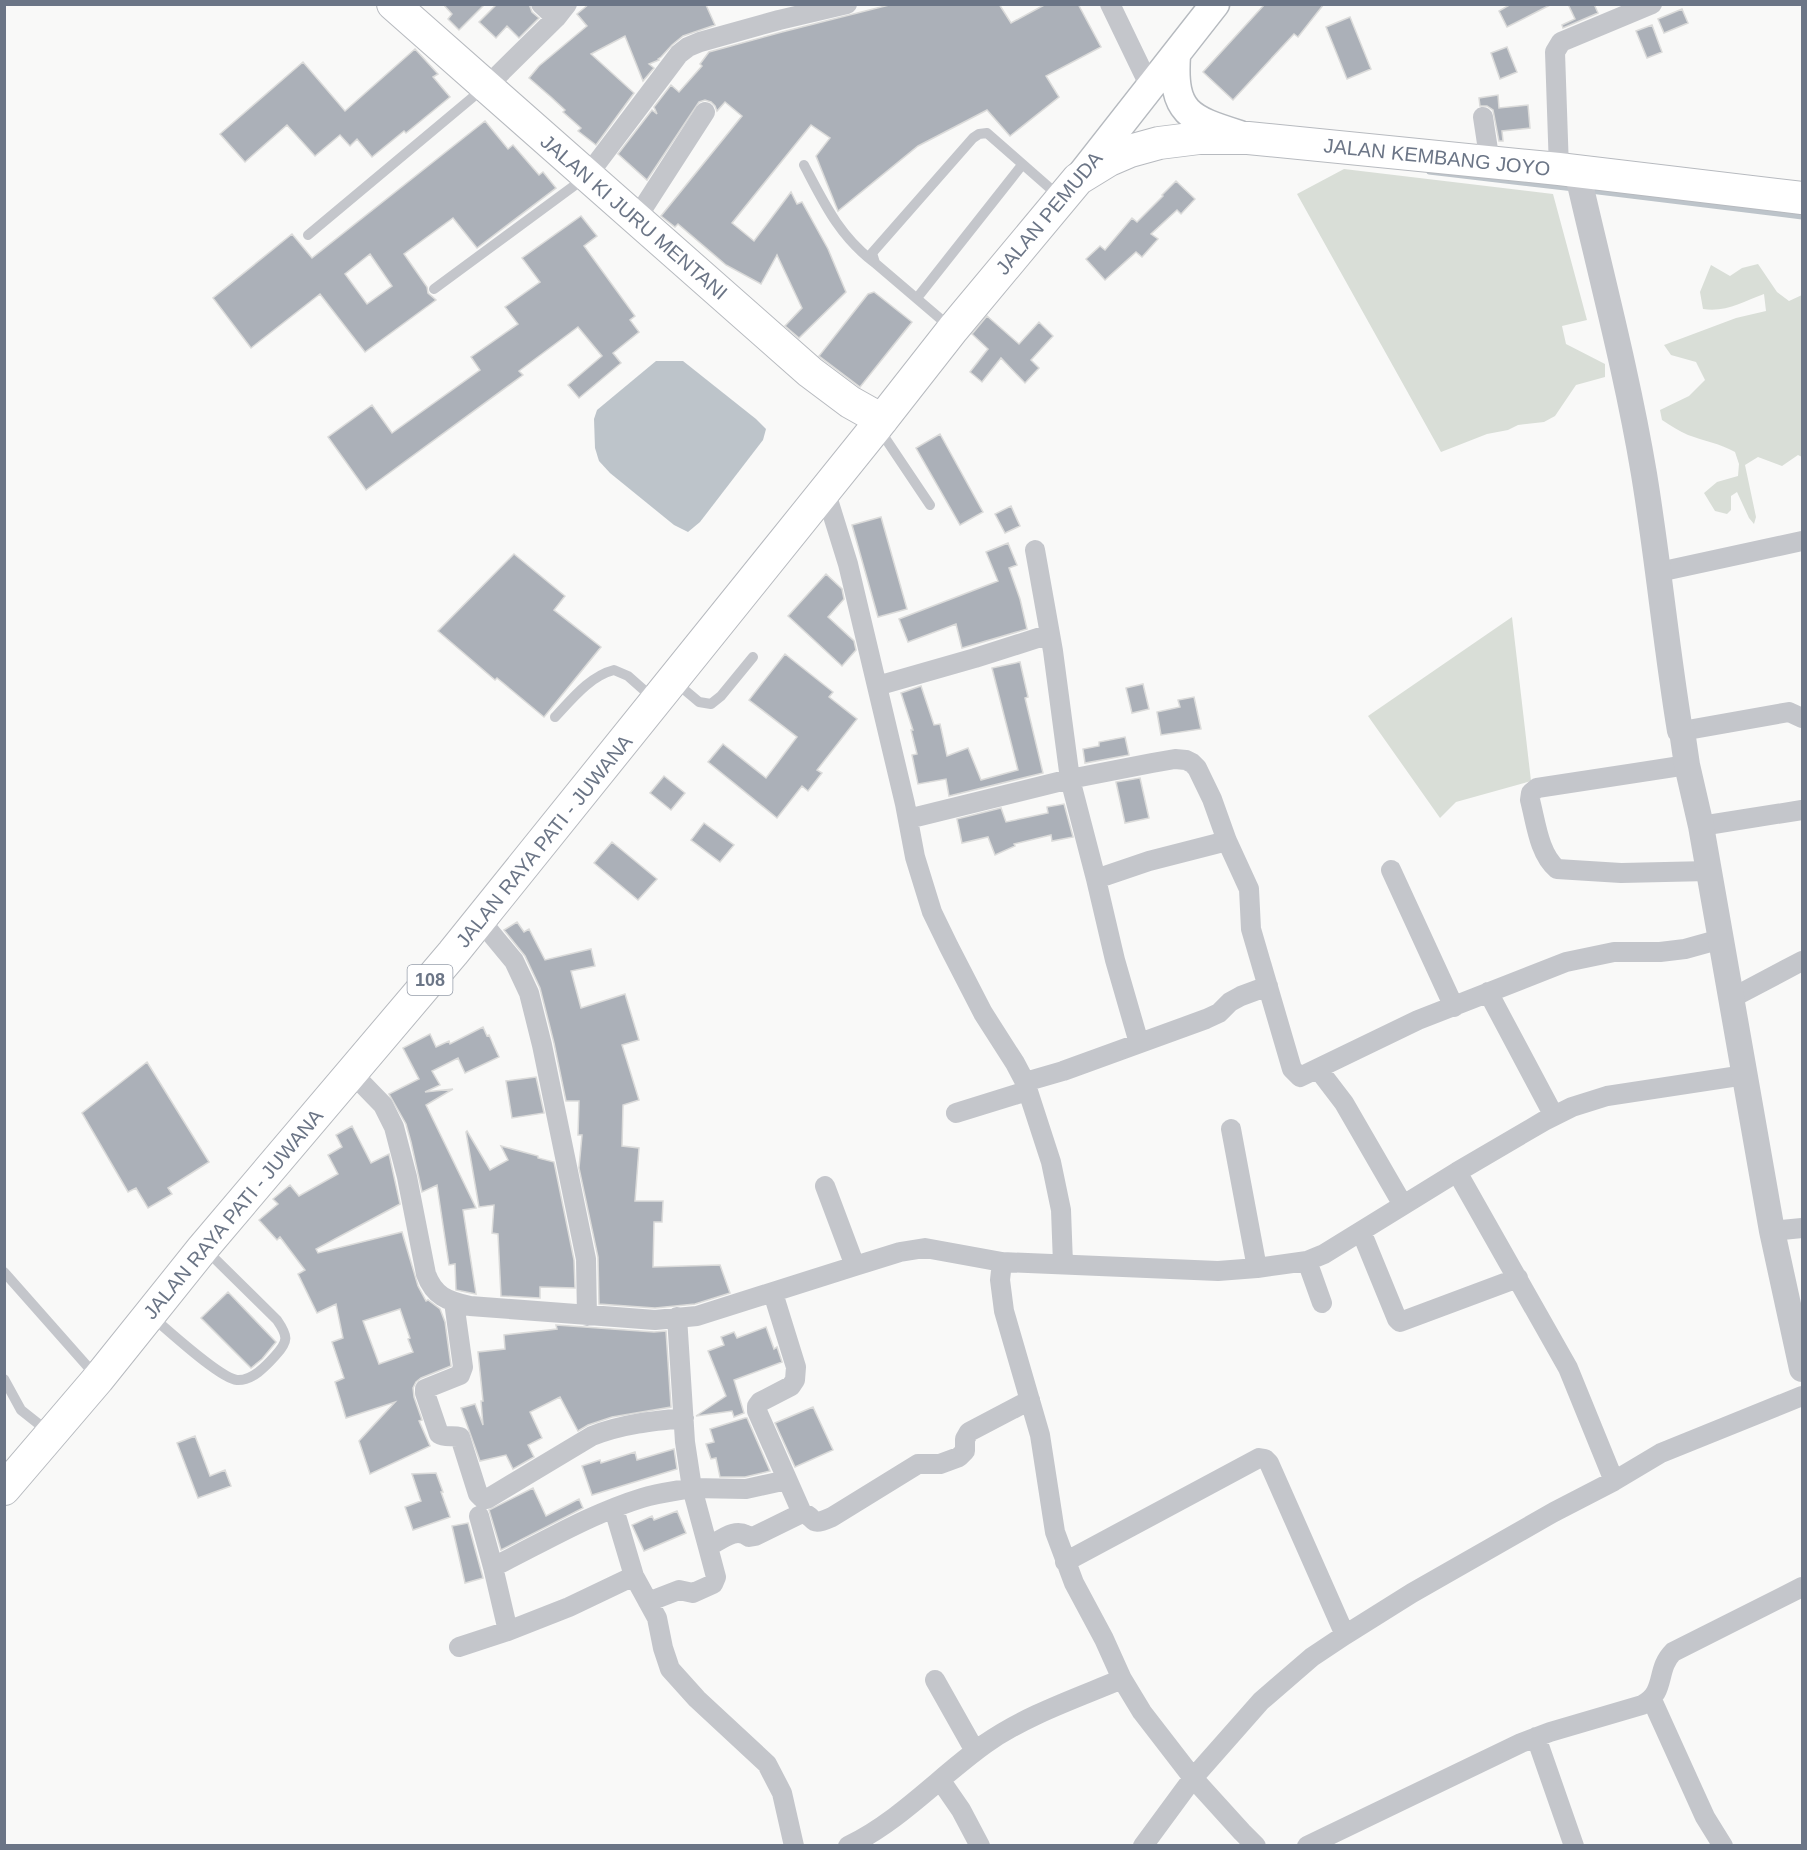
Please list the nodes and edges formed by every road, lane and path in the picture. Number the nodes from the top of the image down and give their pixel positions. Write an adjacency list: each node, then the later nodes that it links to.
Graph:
1 (393, 4): 9 (main road, JALAN KI JURU MENTANI)
2 (541, 4): 7 (street)
3 (847, 4): 17 (street)
4 (1110, 4): 10 (street)
5 (1215, 4): 8 (main road, JALAN PEMUDA)
6 (1652, 4): 18 (street)
7 (561, 11): 9 (street)
8 (1176, 55): 10 (main road, JALAN PEMUDA); 13 (main road)
9 (486, 87): 17 (main road, JALAN KI JURU MENTANI); 22 (lane)
10 (1150, 87): 19 (main road, JALAN PEMUDA)
11 (705, 112): 21 (street)
12 (1483, 117): 14 (street)
13 (1248, 138): 14 (main road, JALAN KEMBANG JOYO); 19 (main road, JALAN KEMBANG JOYO)
14 (1490, 163): 18 (main road, JALAN KEMBANG JOYO)
15 (804, 165): 23 (lane)
16 (1022, 165): 19 (lane); 23 (lane); 25 (lane)
17 (586, 176): 21 (main road, JALAN KI JURU MENTANI); 24 (lane)
18 (1574, 180): 20 (main road, JALAN KEMBANG JOYO); 33 (street)
19 (1070, 189): 26 (main road, JALAN PEMUDA)
20 (1803, 198)
21 (636, 219): 27 (main road, JALAN KI JURU MENTANI)
22 (308, 235)
23 (875, 263): 25 (lane)
24 (434, 289)
25 (917, 298): 26 (lane)
26 (953, 329): 27 (main road, JALAN PEMUDA)
27 (880, 423): 28 (main road, JALAN PEMUDA); 30 (lane)
28 (846, 464): 29 (main road, JALAN RAYA PATI - JUWANA / 108)
29 (825, 490): 36 (street); 37 (main road, JALAN RAYA PATI - JUWANA / 108)
30 (930, 505)
31 (1803, 541): 33 (street)
32 (1035, 550): 34 (street)
33 (1659, 572): 40 (street)
34 (1050, 634): 36 (street); 42 (street)
35 (753, 657): 37 (lane)
36 (877, 686): 44 (street)
37 (665, 690): 38 (lane); 50 (main road, JALAN RAYA PATI - JUWANA / 108)
38 (555, 717)
39 (1803, 718): 40 (street)
40 (1682, 731): 41 (street)
41 (1687, 765): 45 (street); 48 (street)
42 (1070, 780): 44 (street); 46 (street); 49 (street)
43 (1803, 810): 45 (street)
44 (908, 819): 61 (street)
45 (1701, 826): 48 (street)
46 (1227, 841): 49 (street); 53 (street)
47 (1391, 870): 56 (street)
48 (1709, 872): 51 (street)
49 (1095, 879): 57 (street)
50 (480, 920): 59 (main road, JALAN RAYA PATI - JUWANA / 108); 83 (street)
51 (1721, 939): 54 (street); 55 (street)
52 (1803, 961): 55 (street)
53 (1268, 986): 57 (street); 58 (street)
54 (1488, 992): 56 (street); 63 (street)
55 (1730, 999): 60 (street)
56 (1454, 1007): 58 (street)
57 (1139, 1042): 61 (street)
58 (1318, 1069): 67 (street)
59 (351, 1072): 71 (main road, JALAN RAYA PATI - JUWANA / 108); 80 (street)
60 (1745, 1075): 63 (street); 70 (street)
61 (1026, 1087): 62 (street); 74 (street)
62 (956, 1113)
63 (1554, 1116): 65 (street)
64 (1231, 1129): 76 (street)
65 (1457, 1172): 67 (street); 78 (street)
66 (825, 1186): 75 (street)
67 (1403, 1205): 69 (street)
68 (1803, 1228): 70 (street)
69 (1361, 1231): 72 (street); 78 (street)
70 (1772, 1231): 85 (street)
71 (203, 1248): 82 (main road, JALAN RAYA PATI - JUWANA / 108); 82 (lane)
72 (1307, 1260): 76 (street); 81 (street)
73 (1002, 1262): 74 (street); 75 (street); 89 (street)
74 (1063, 1264): 76 (street)
75 (855, 1266): 79 (street)
76 (1257, 1268)
77 (4, 1272): 87 (lane)
78 (1518, 1278): 93 (street)
79 (773, 1293): 84 (street); 92 (street)
80 (454, 1302): 83 (street); 90 (street)
81 (1322, 1303)
82 (149, 1314): 87 (main road, JALAN RAYA PATI - JUWANA / 108)
83 (587, 1316): 84 (street)
84 (678, 1317): 90 (street)
85 (1803, 1369)
86 (4, 1379): 91 (lane)
87 (98, 1379): 91 (main road, JALAN RAYA PATI - JUWANA / 108)
88 (1803, 1396): 93 (street)
89 (1030, 1400): 97 (street); 100 (street)
90 (684, 1418): 94 (street)
91 (50, 1434): 95 (main road, JALAN RAYA PATI - JUWANA / 108)
92 (788, 1480): 94 (street); 97 (street)
93 (1614, 1481): 106 (street)
94 (692, 1488): 96 (street); 99 (street)
95 (4, 1489)
96 (614, 1509): 101 (street); 102 (street)
97 (802, 1513): 99 (street)
98 (479, 1516): 101 (street)
99 (708, 1547): 104 (street)
100 (1065, 1563): 106 (street); 108 (street)
101 (494, 1568): 105 (street)
102 (634, 1576): 104 (street); 105 (street)
103 (1803, 1587): 110 (street)
104 (648, 1602): 116 (street)
105 (508, 1630): 107 (street)
106 (1345, 1635): 113 (street)
107 (459, 1647)
108 (1122, 1678): 112 (street); 113 (street)
109 (935, 1680): 112 (street)
110 (1652, 1700): 111 (street); 122 (street)
111 (1536, 1737): 120 (street); 121 (street)
112 (975, 1751): 114 (street)
113 (1194, 1778): 118 (street); 119 (street)
114 (940, 1781): 115 (street); 117 (street)
115 (859, 1843)
116 (794, 1845)
117 (980, 1845)
118 (1143, 1845)
119 (1256, 1845)
120 (1307, 1845)
121 (1574, 1845)
122 (1723, 1845)

